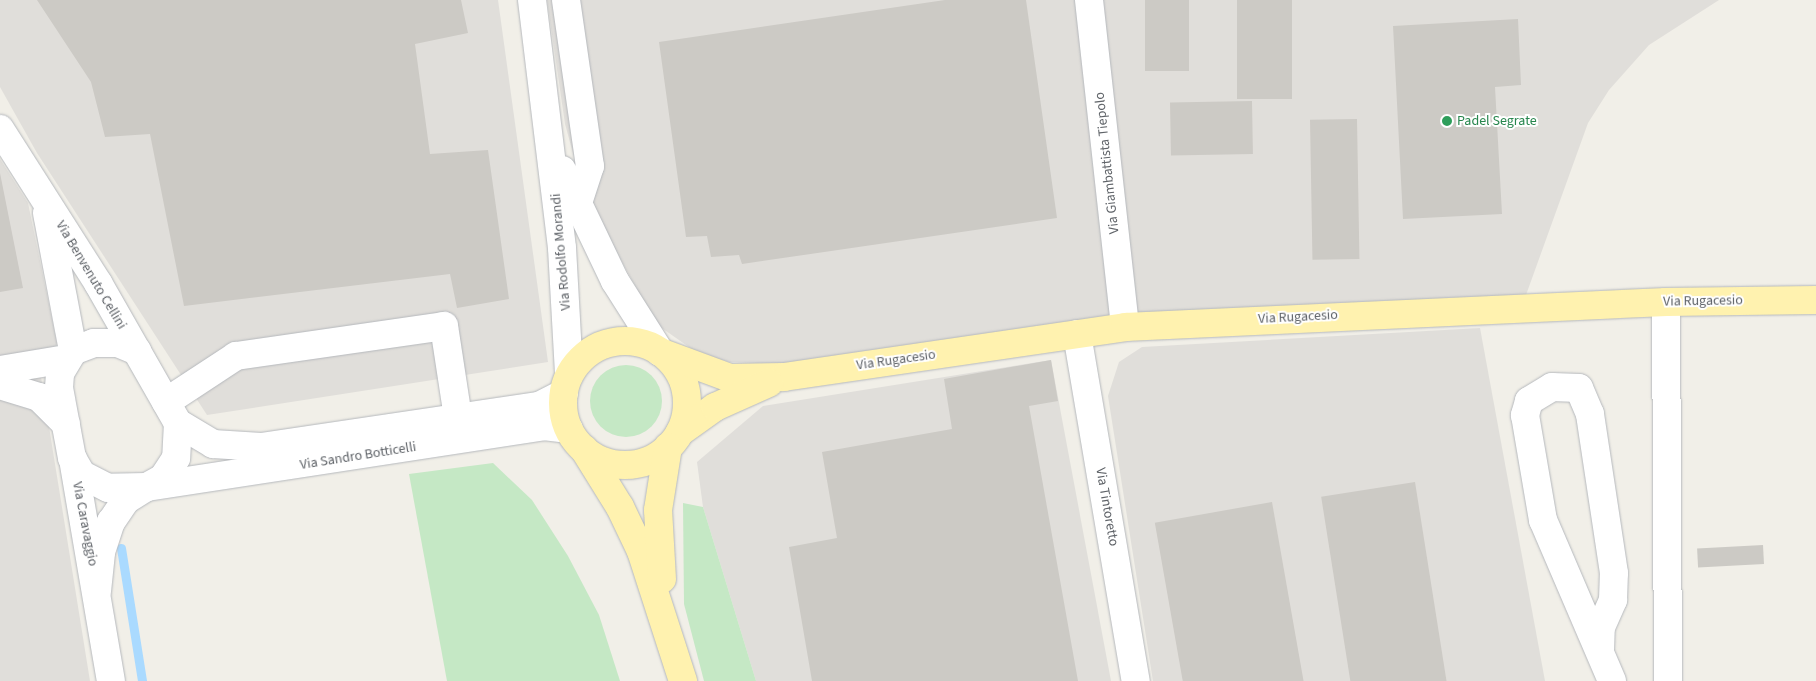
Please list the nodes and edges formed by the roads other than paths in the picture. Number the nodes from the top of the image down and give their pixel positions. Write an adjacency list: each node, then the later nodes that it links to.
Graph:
1 (532, 0): 4 (street, Via Rodolfo Morandi)
2 (566, 0): 7 (street, Via Rodolfo Morandi)
3 (1089, 0): 10 (street, Via Giambattista Tiepolo)
4 (550, 128): 7 (street, Via Rodolfo Morandi); 18 (street, Via Rodolfo Morandi)
5 (0, 129): 6 (street, Via Benvenuto Cellini)
6 (45, 199): 12 (street, Via Benvenuto Cellini); 14 (street, Via Benvenuto Cellini)
7 (577, 206): 13 (street, Via Rodolfo Morandi)
8 (1816, 300): 9 (main road, Via Rugacesio)
9 (1666, 302): 10 (main road, Via Rugacesio); 33 (street)
10 (1126, 327): 11 (main road, Via Rugacesio)
11 (1078, 334): 16 (main road, Via Rugacesio); 31 (street, Via Tintoretto)
12 (136, 351): 14 (street); 19 (street)
13 (660, 352): 16 (main road, Via Rugacesio); 18 (main road); 23 (main road)
14 (69, 355): 15 (street); 21 (street)
15 (0, 370)
16 (784, 377): 23 (main road, Via Rugacesio)
17 (0, 384): 21 (street)
18 (567, 384): 20 (street, Via Sandro Botticelli); 22 (main road)
19 (172, 412): 20 (street, Via Sandro Botticelli); 20 (street); 25 (street)
20 (458, 418)
21 (66, 424): 24 (street)
22 (576, 439): 23 (main road); 25 (street, Via Sandro Botticelli); 27 (main road)
23 (674, 440): 27 (main road)
24 (72, 458): 25 (street); 26 (street, Via Caravaggio)
25 (147, 487): 26 (street, Via Caravaggio)
26 (97, 591): 29 (street, Via Caravaggio)
27 (665, 615): 30 (main road)
28 (1600, 650): 28 (street); 32 (street)
29 (111, 681)
30 (683, 681)
31 (1136, 681)
32 (1612, 681)
33 (1668, 681)

